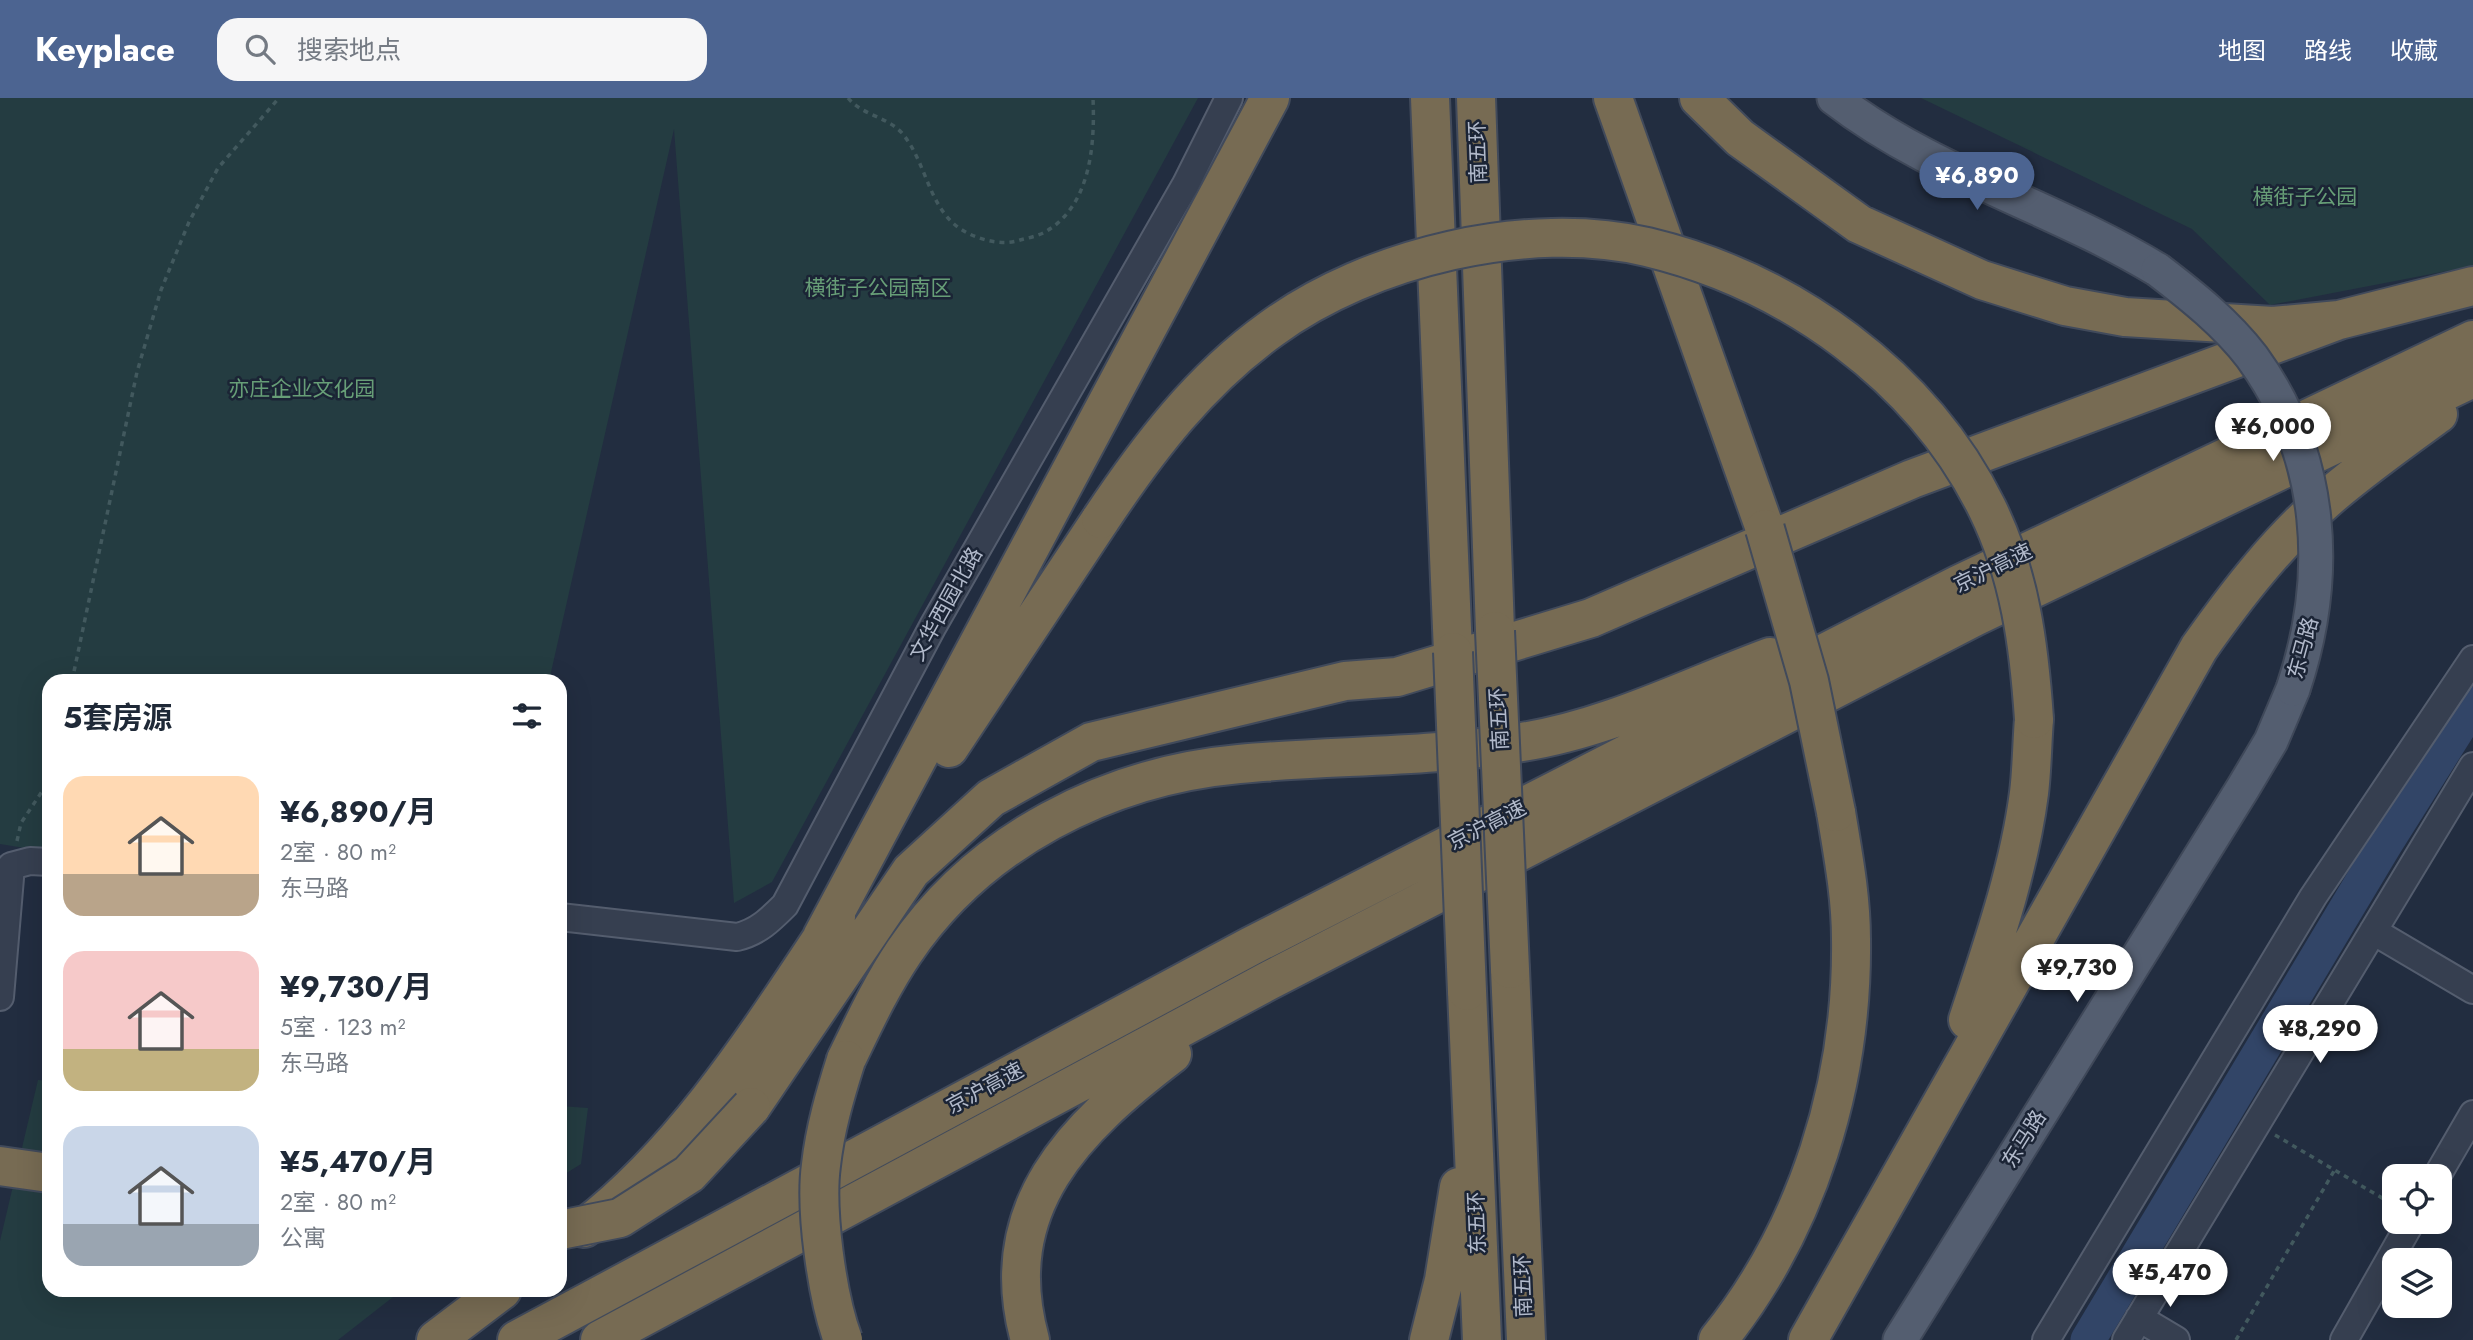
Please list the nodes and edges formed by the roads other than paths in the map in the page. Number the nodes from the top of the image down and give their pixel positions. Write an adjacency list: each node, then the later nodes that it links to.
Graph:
1 (1229, 98): 17 (street, 文华西园北路)
2 (1270, 98): 19 (highway)
3 (1430, 98): 24 (highway, 南五环, bridge)
4 (1476, 98): 42 (highway, 南五环, bridge)
5 (1613, 98): 43 (highway, bridge)
6 (1699, 98): 9 (highway)
7 (1834, 98): 45 (main road, 东马路, bridge)
8 (2473, 286): 9 (highway)
9 (2339, 320): 30 (highway, bridge)
10 (2473, 340): 13 (highway, 京沪高速)
11 (2473, 378): 21 (highway, 京沪高速)
12 (2473, 388): 26 (highway)
13 (1958, 585): 36 (highway, 京沪高速); 38 (highway, bridge)
14 (2473, 659): 46 (street)
15 (2473, 766): 18 (street)
16 (42, 862): 20 (street)
17 (567, 918)
18 (2373, 931): 22 (street); 34 (street)
19 (822, 937): 26 (highway, bridge); 32 (highway)
20 (1, 953): 23 (street)
21 (1268, 981): 37 (highway, 京沪高速); 39 (highway)
22 (2473, 990)
23 (0, 997)
24 (1472, 1106): 40 (highway); 41 (highway, 东五环)
25 (2473, 1114): 27 (street)
26 (1912, 1155): 44 (highway)
27 (2444, 1164)
28 (0, 1166): 29 (highway)
29 (42, 1172)
30 (567, 1229)
31 (2404, 1234): 48 (street)
32 (567, 1240)
33 (493, 1297): 35 (highway)
34 (2133, 1329): 47 (street)
35 (436, 1340)
36 (517, 1340)
37 (600, 1340)
38 (843, 1340)
39 (1030, 1340)
40 (1429, 1340)
41 (1482, 1340)
42 (1526, 1340)
43 (1718, 1340)
44 (1808, 1340)
45 (1900, 1340)
46 (2046, 1340)
47 (2176, 1340)
48 (2344, 1340)

